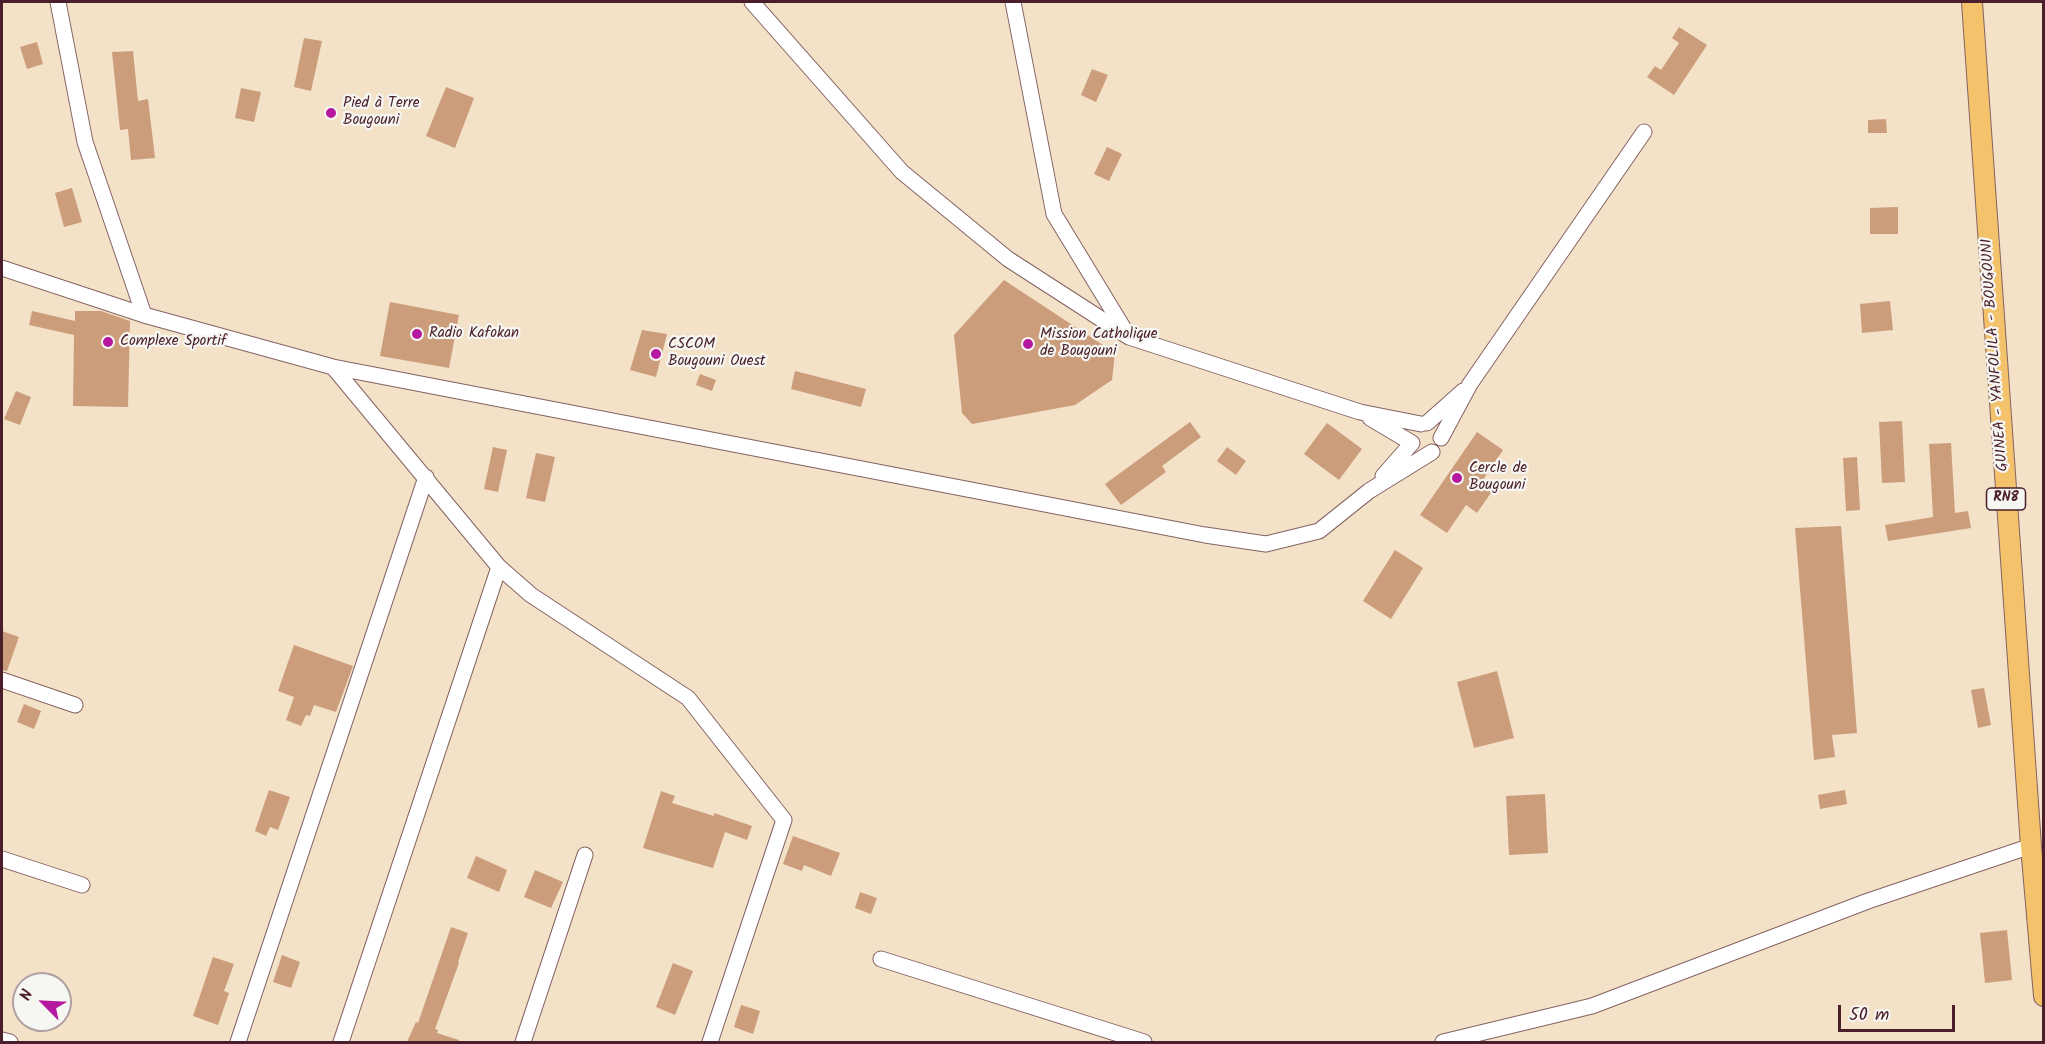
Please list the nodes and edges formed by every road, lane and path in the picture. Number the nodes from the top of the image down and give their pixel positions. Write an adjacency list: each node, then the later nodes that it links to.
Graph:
1 (58, 2): 7 (street)
2 (752, 2): 8 (street)
3 (1013, 2): 8 (street)
4 (1972, 2): 21 (main road, GUINEA - YANFOLILA - BOUGOUNI / RN8)
5 (1644, 132): 10 (street)
6 (2, 268): 7 (street)
7 (144, 315): 9 (street)
8 (1129, 337): 11 (street)
9 (333, 367): 16 (street); 17 (street)
10 (1470, 384): 12 (street); 13 (street)
11 (1360, 412): 12 (street); 14 (street)
12 (1424, 423): 13 (street); 14 (street)
13 (1441, 438): 15 (street)
14 (1412, 443): 15 (street); 17 (street)
15 (1432, 452): 17 (street)
16 (426, 477): 18 (street); 29 (street)
17 (1369, 491)
18 (499, 567): 30 (street); 32 (street)
19 (2, 680): 20 (street)
20 (75, 705)
21 (2031, 846): 26 (main road, GUINEA - YANFOLILA - BOUGOUNI / RN8); 34 (street)
22 (585, 855): 31 (street)
23 (2, 858): 24 (street)
24 (82, 885)
25 (881, 959): 33 (street)
26 (2043, 996)
27 (2, 1040): 28 (street)
28 (10, 1042)
29 (238, 1042)
30 (341, 1042)
31 (523, 1042)
32 (710, 1042)
33 (1144, 1042)
34 (1443, 1042)

